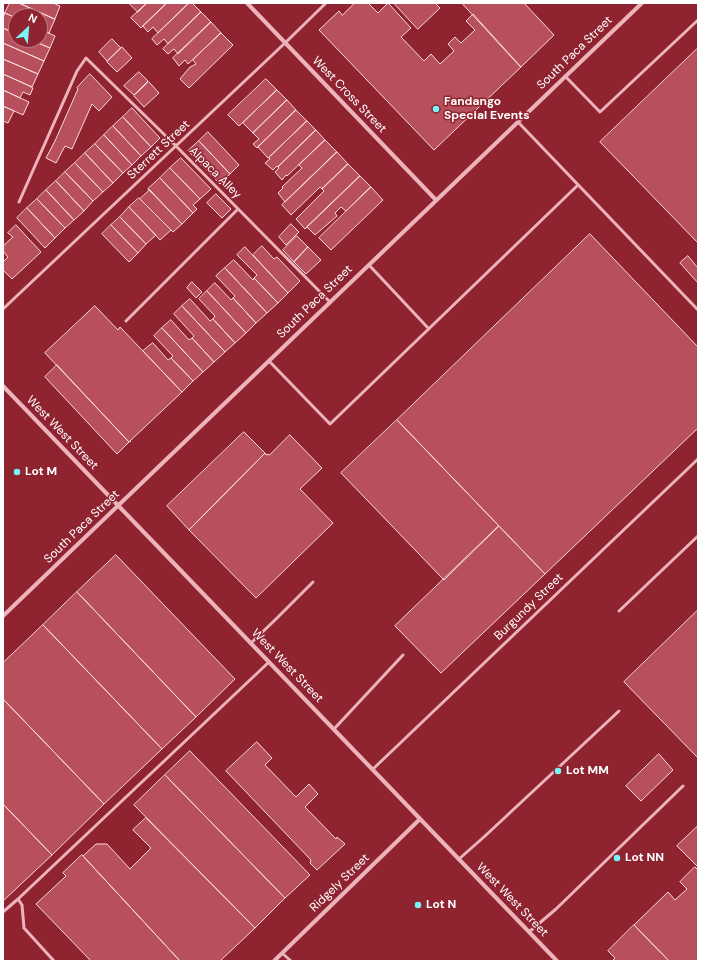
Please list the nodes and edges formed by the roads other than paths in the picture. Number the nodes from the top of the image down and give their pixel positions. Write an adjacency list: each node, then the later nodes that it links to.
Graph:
1 (247, 3): 5 (street, West Cross Street)
2 (326, 3): 5 (lane, Sterrett Street)
3 (642, 3): 6 (street, South Paca Street)
4 (698, 20): 6 (lane)
5 (285, 43): 8 (lane, Sterrett Street); 10 (street, West Cross Street)
6 (565, 76): 7 (street, South Paca Street)
7 (518, 122): 9 (lane); 10 (street, South Paca Street)
8 (176, 146): 11 (lane, Alpaca Alley); 12 (lane, Alpaca Alley); 15 (lane, Sterrett Street)
9 (578, 184): 16 (lane); 18 (lane)
10 (436, 200): 13 (street, South Paca Street)
11 (19, 202)
12 (238, 209): 14 (lane, Alpaca Alley); 17 (lane)
13 (369, 265): 14 (street, South Paca Street); 18 (lane)
14 (330, 302): 19 (street, South Paca Street)
15 (3, 309)
16 (698, 310)
17 (126, 321)
18 (429, 329): 19 (lane)
19 (269, 361): 22 (street, South Paca Street)
20 (3, 386): 22 (street, West West Street)
21 (698, 459): 32 (lane, Burgundy Street)
22 (118, 506): 26 (street, South Paca Street); 27 (street, West West Street)
23 (698, 536): 25 (lane)
24 (313, 582): 27 (lane)
25 (619, 611)
26 (3, 616)
27 (251, 643): 29 (street, West West Street)
28 (403, 655): 31 (lane)
29 (269, 662): 31 (street, West West Street); 36 (lane)
30 (619, 711): 35 (lane)
31 (334, 729): 32 (street, West West Street)
32 (373, 769): 34 (street, West West Street)
33 (683, 786): 38 (lane)
34 (420, 819): 35 (street, West West Street); 39 (street, Ridgely Street)
35 (458, 859): 38 (street, West West Street)
36 (18, 899): 37 (lane); 40 (lane)
37 (3, 912)
38 (529, 932): 43 (street, West West Street)
39 (282, 953): 41 (street, Ridgely Street); 42 (lane)
40 (54, 961)
41 (274, 961)
42 (291, 961)
43 (557, 961)

